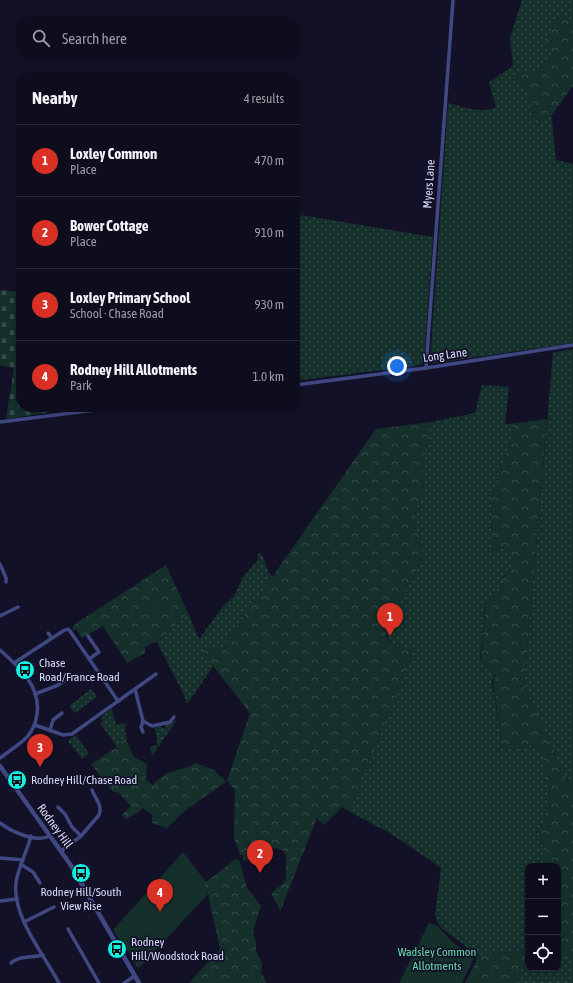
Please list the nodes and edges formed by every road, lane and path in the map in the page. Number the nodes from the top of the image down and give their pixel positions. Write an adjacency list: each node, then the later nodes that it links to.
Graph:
1 (453, 0): 3 (street, Myers Lane)
2 (573, 345): 3 (street, Long Lane)
3 (426, 368): 4 (street, Long Lane)
4 (300, 384)
5 (79, 412): 6 (street)
6 (0, 422)
7 (0, 564): 8 (street)
8 (6, 582)
9 (18, 607): 10 (street)
10 (0, 616)
11 (48, 633): 13 (street)
12 (88, 636): 15 (street)
13 (52, 638): 15 (street); 16 (street)
14 (0, 650): 16 (street)
15 (89, 659): 21 (street)
16 (14, 663): 20 (street)
17 (156, 674): 19 (street)
18 (75, 675): 20 (street)
19 (135, 689): 21 (street); 24 (street)
20 (35, 694): 25 (street)
21 (118, 701): 26 (street)
22 (62, 714): 26 (street)
23 (174, 718): 24 (street)
24 (143, 721): 27 (street)
25 (35, 725): 26 (street); 28 (street)
26 (50, 730)
27 (143, 732)
28 (0, 758)
29 (0, 766): 34 (street, Rodney Hill)
30 (92, 790): 35 (street)
31 (58, 808): 35 (street)
32 (0, 823): 33 (street)
33 (31, 836): 34 (street); 38 (street)
34 (50, 836): 36 (street, Rodney Hill)
35 (81, 836): 36 (street)
36 (61, 851): 48 (street, Rodney Hill)
37 (0, 858): 38 (street)
38 (23, 860): 39 (street)
39 (22, 865): 40 (street); 41 (street)
40 (40, 883)
41 (17, 899): 42 (street); 44 (street)
42 (0, 901)
43 (54, 907): 44 (street)
44 (24, 922): 46 (street)
45 (68, 929): 50 (street)
46 (43, 955): 47 (street); 49 (street)
47 (11, 963)
48 (135, 976): 51 (street); 52 (street, Rodney Hill)
49 (59, 983)
50 (99, 983)
51 (124, 983)
52 (139, 983)

